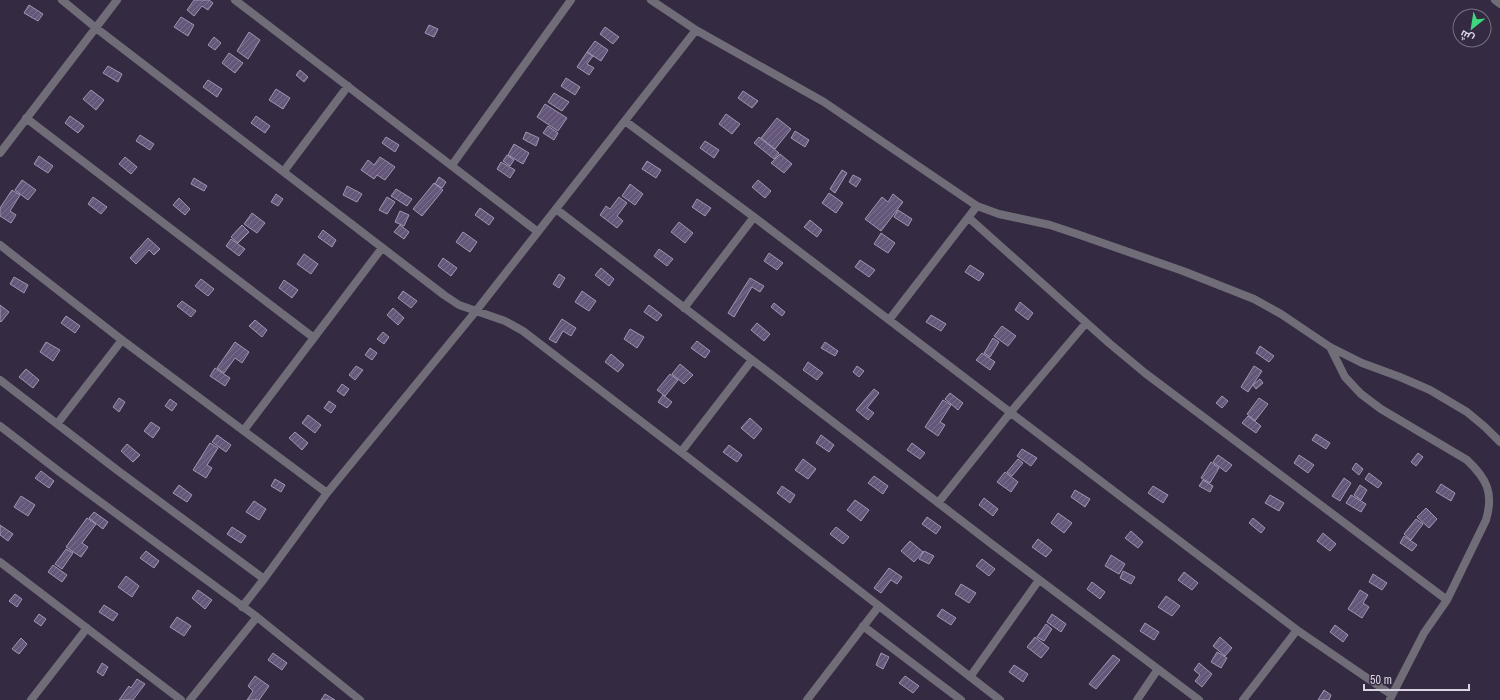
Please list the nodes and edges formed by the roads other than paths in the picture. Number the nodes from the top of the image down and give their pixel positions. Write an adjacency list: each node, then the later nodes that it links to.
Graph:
1 (62, 0): 8 (street)
2 (117, 0): 8 (street)
3 (235, 0): 10 (street)
4 (570, 0): 14 (street)
5 (651, 0): 9 (street)
6 (1494, 0): 7 (street)
7 (1500, 4)
8 (96, 28): 11 (street); 15 (street)
9 (696, 30): 12 (street); 16 (street)
10 (348, 86): 14 (street); 15 (street)
11 (26, 118): 13 (street); 27 (street)
12 (625, 121): 17 (street); 18 (street)
13 (0, 153)
14 (452, 166): 20 (street)
15 (284, 171): 22 (street)
16 (977, 206): 19 (street); 29 (street)
17 (556, 209): 20 (street); 23 (street)
18 (754, 217): 23 (street); 25 (street)
19 (969, 218): 25 (street); 26 (street)
20 (538, 232): 24 (street)
21 (0, 245): 28 (street)
22 (382, 248): 24 (street); 27 (street)
23 (684, 308): 30 (street)
24 (476, 311): 37 (street); 38 (street)
25 (889, 320): 32 (street)
26 (1086, 323): 32 (street); 43 (street)
27 (314, 338): 35 (street)
28 (122, 340): 33 (street); 35 (street)
29 (1330, 346): 36 (street); 43 (street)
30 (752, 360): 37 (street); 39 (street)
31 (0, 380): 33 (street)
32 (1010, 413): 39 (street); 49 (street)
33 (57, 424): 41 (street)
34 (0, 426): 45 (street)
35 (244, 430): 38 (street)
36 (1500, 442)
37 (681, 452): 44 (street)
38 (327, 493): 41 (street)
39 (938, 503): 42 (street)
40 (0, 562): 48 (street)
41 (264, 579): 45 (street)
42 (1040, 580): 50 (street); 51 (street)
43 (1447, 600): 52 (street)
44 (879, 606): 47 (street); 51 (street)
45 (242, 607): 46 (street)
46 (256, 617): 55 (street); 56 (street)
47 (863, 626): 57 (street); 58 (street)
48 (87, 628): 53 (street); 54 (street)
49 (1297, 630): 52 (street); 62 (street)
50 (1158, 669): 60 (street); 61 (street)
51 (970, 677): 59 (street)
52 (1391, 698)
53 (31, 700)
54 (181, 700)
55 (190, 700)
56 (360, 700)
57 (807, 700)
58 (961, 700)
59 (1000, 700)
60 (1137, 700)
61 (1199, 700)
62 (1243, 700)

